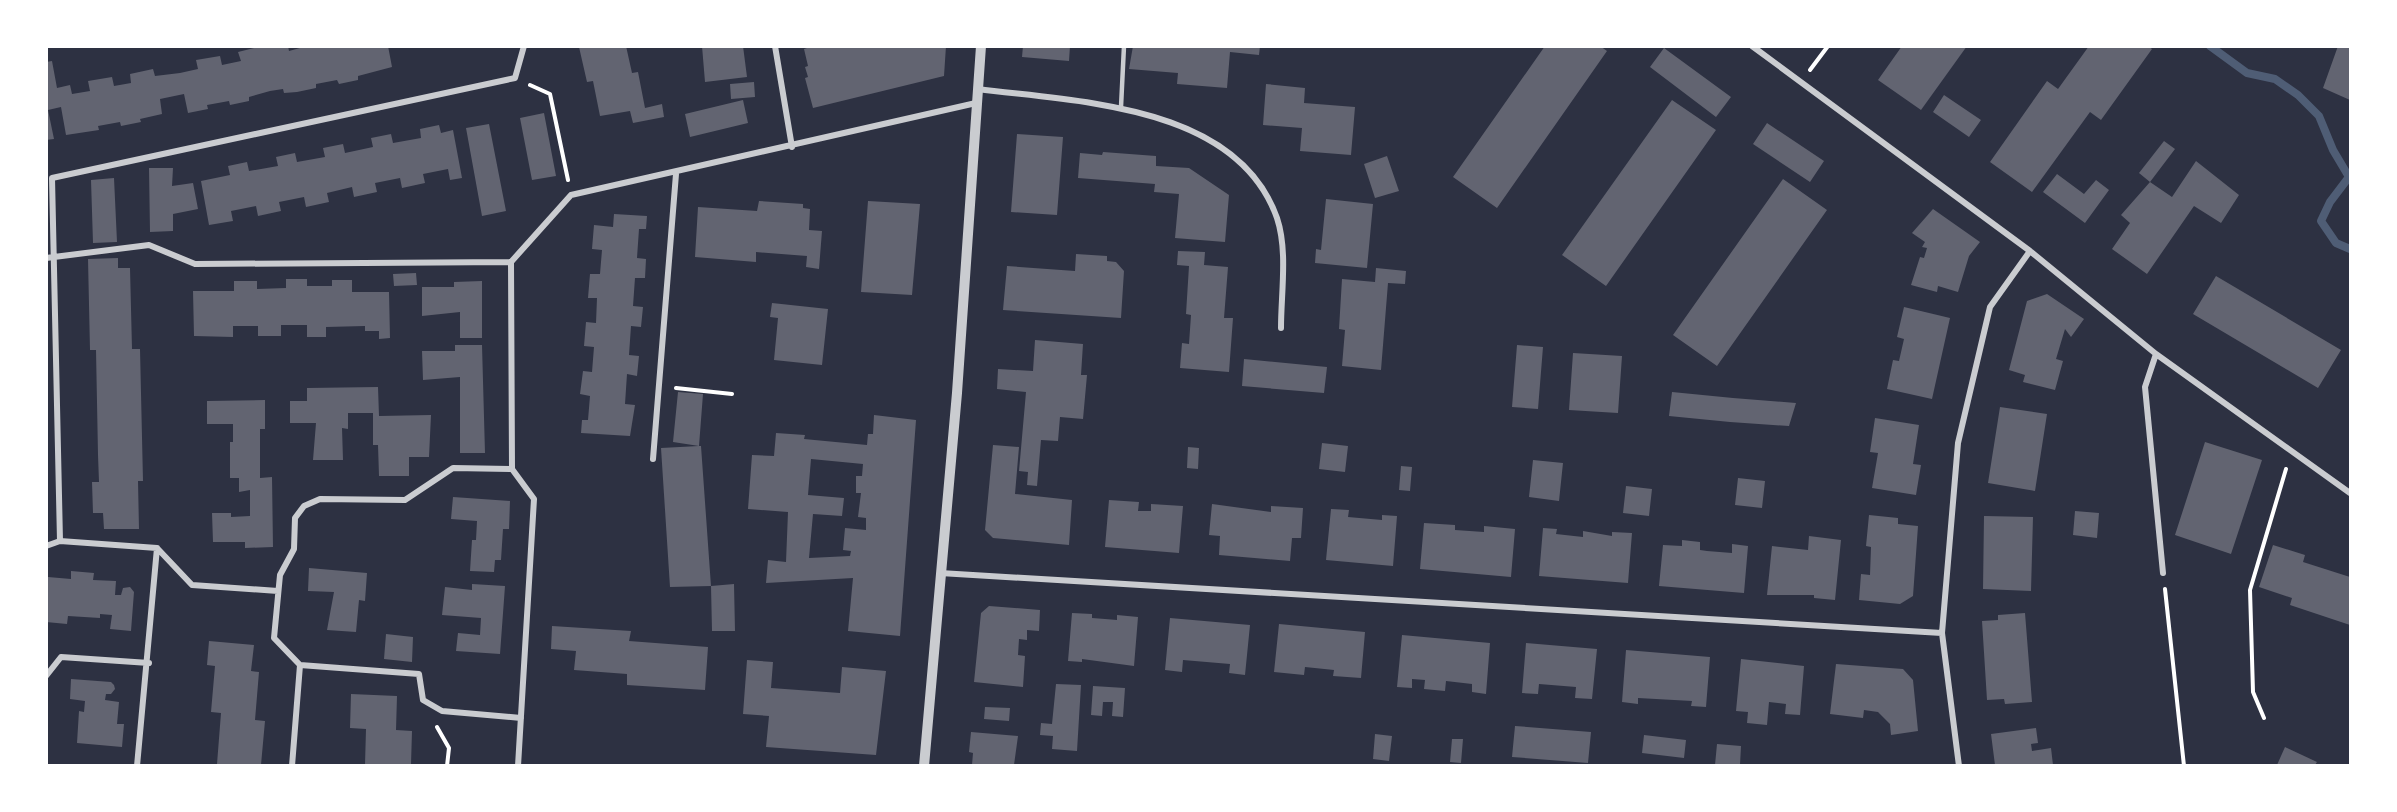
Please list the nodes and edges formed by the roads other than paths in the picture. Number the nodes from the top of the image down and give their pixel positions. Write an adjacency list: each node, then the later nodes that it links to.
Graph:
1 (524, 46): 11 (street)
2 (775, 46): 9 (street)
3 (981, 46): 6 (street)
4 (1124, 46): 8 (lane)
5 (1752, 46): 12 (street)
6 (978, 89): 7 (street); 8 (street)
7 (976, 103): 9 (street); 23 (street)
8 (1121, 107): 15 (street)
9 (792, 147): 10 (street)
10 (675, 174): 14 (street); 17 (street)
11 (49, 178): 13 (street)
12 (2030, 251): 16 (street); 26 (street)
13 (49, 257): 14 (street); 20 (street)
14 (511, 262): 18 (street)
15 (1281, 328)
16 (2156, 354): 19 (street); 24 (street)
17 (653, 459)
18 (512, 469): 25 (street); 30 (street)
19 (2350, 493)
20 (60, 541): 21 (street); 22 (street)
21 (46, 546)
22 (157, 548): 25 (street); 27 (street)
23 (940, 573): 26 (street); 34 (street)
24 (2163, 573)
25 (278, 591): 28 (street)
26 (1942, 633): 35 (street)
27 (149, 663): 29 (street); 31 (street)
28 (300, 665): 30 (street); 32 (street)
29 (46, 676)
30 (521, 718): 33 (street)
31 (137, 765)
32 (292, 765)
33 (518, 765)
34 (924, 765)
35 (1959, 765)

